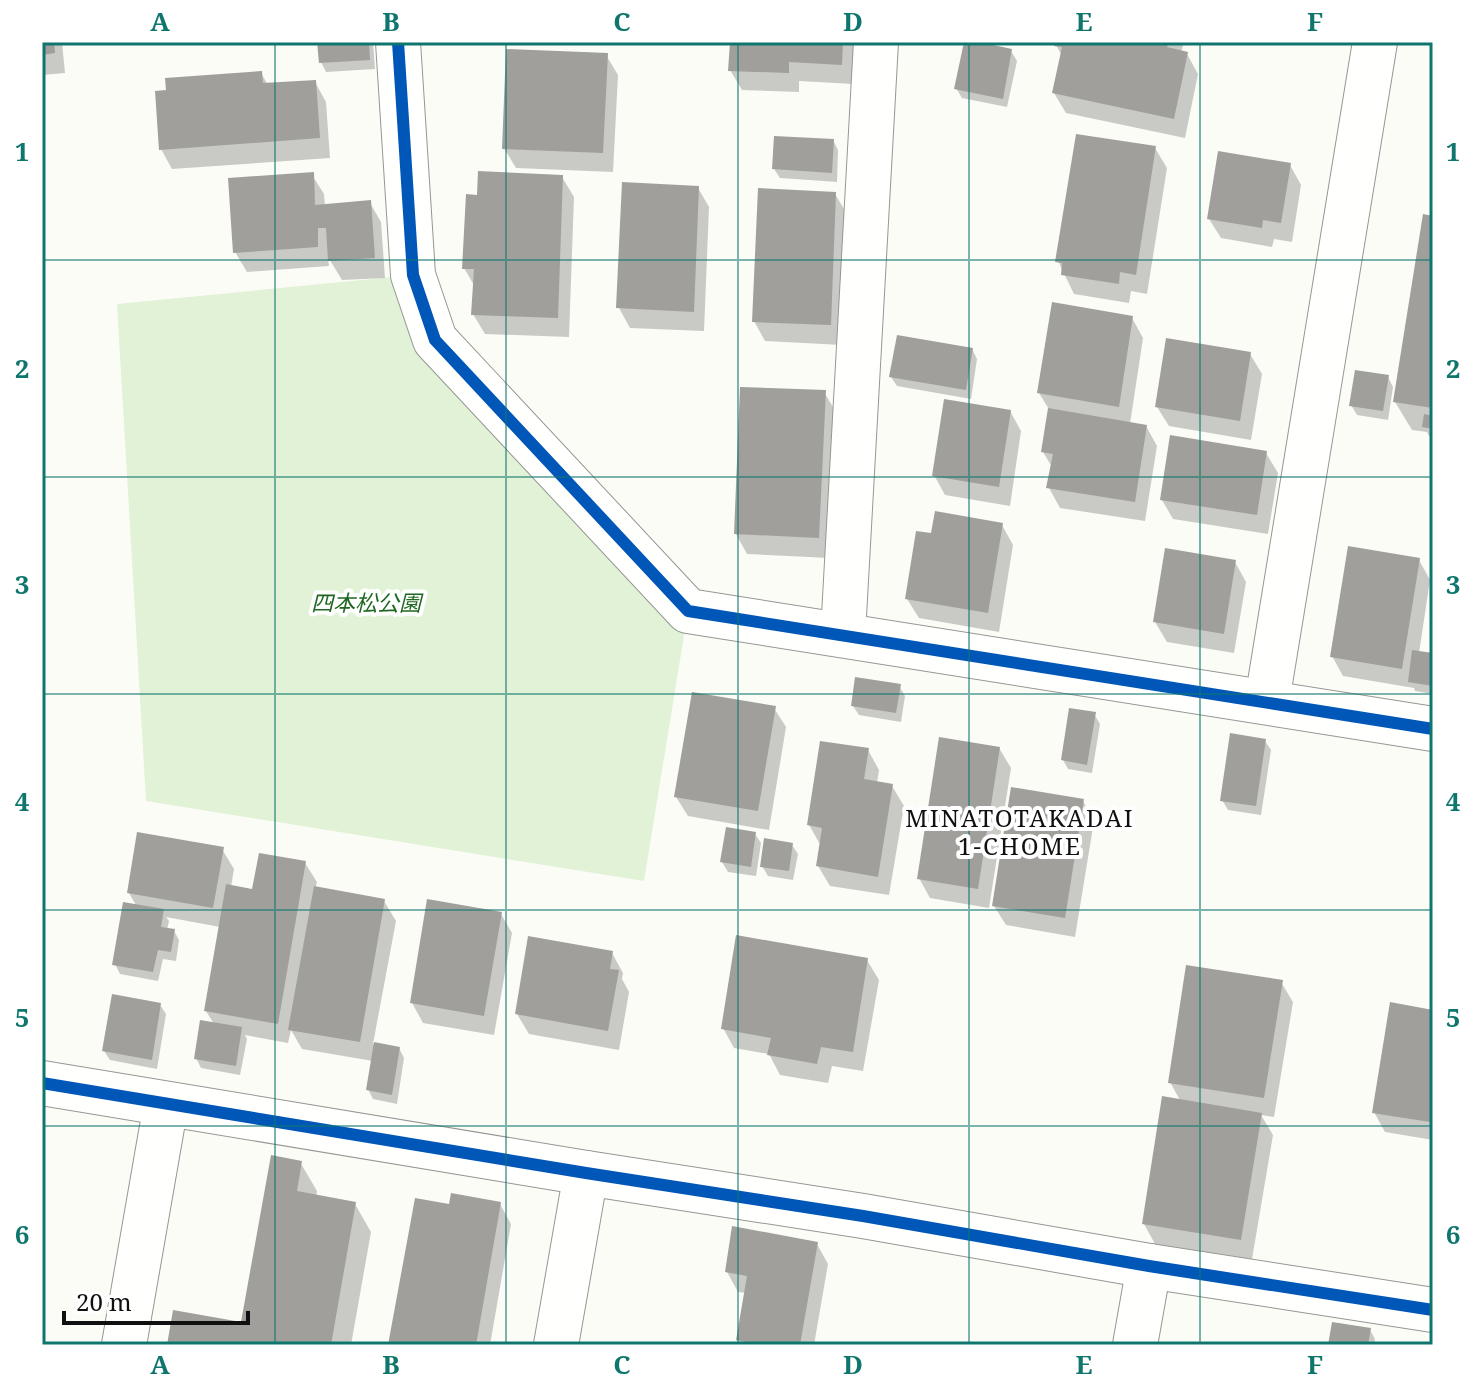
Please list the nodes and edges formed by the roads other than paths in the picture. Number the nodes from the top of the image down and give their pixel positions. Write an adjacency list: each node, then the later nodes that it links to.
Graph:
1 (398, 42): 4 (street)
2 (876, 42): 4 (street)
3 (1375, 42): 5 (street)
4 (843, 634): 5 (street)
5 (1267, 701): 6 (street)
6 (1433, 729)
7 (42, 1083): 8 (street)
8 (166, 1104): 9 (street); 12 (street)
9 (586, 1173): 10 (street); 13 (street)
10 (1149, 1266): 11 (street); 14 (street)
11 (1433, 1310)
12 (124, 1345)
13 (556, 1345)
14 (1135, 1345)

